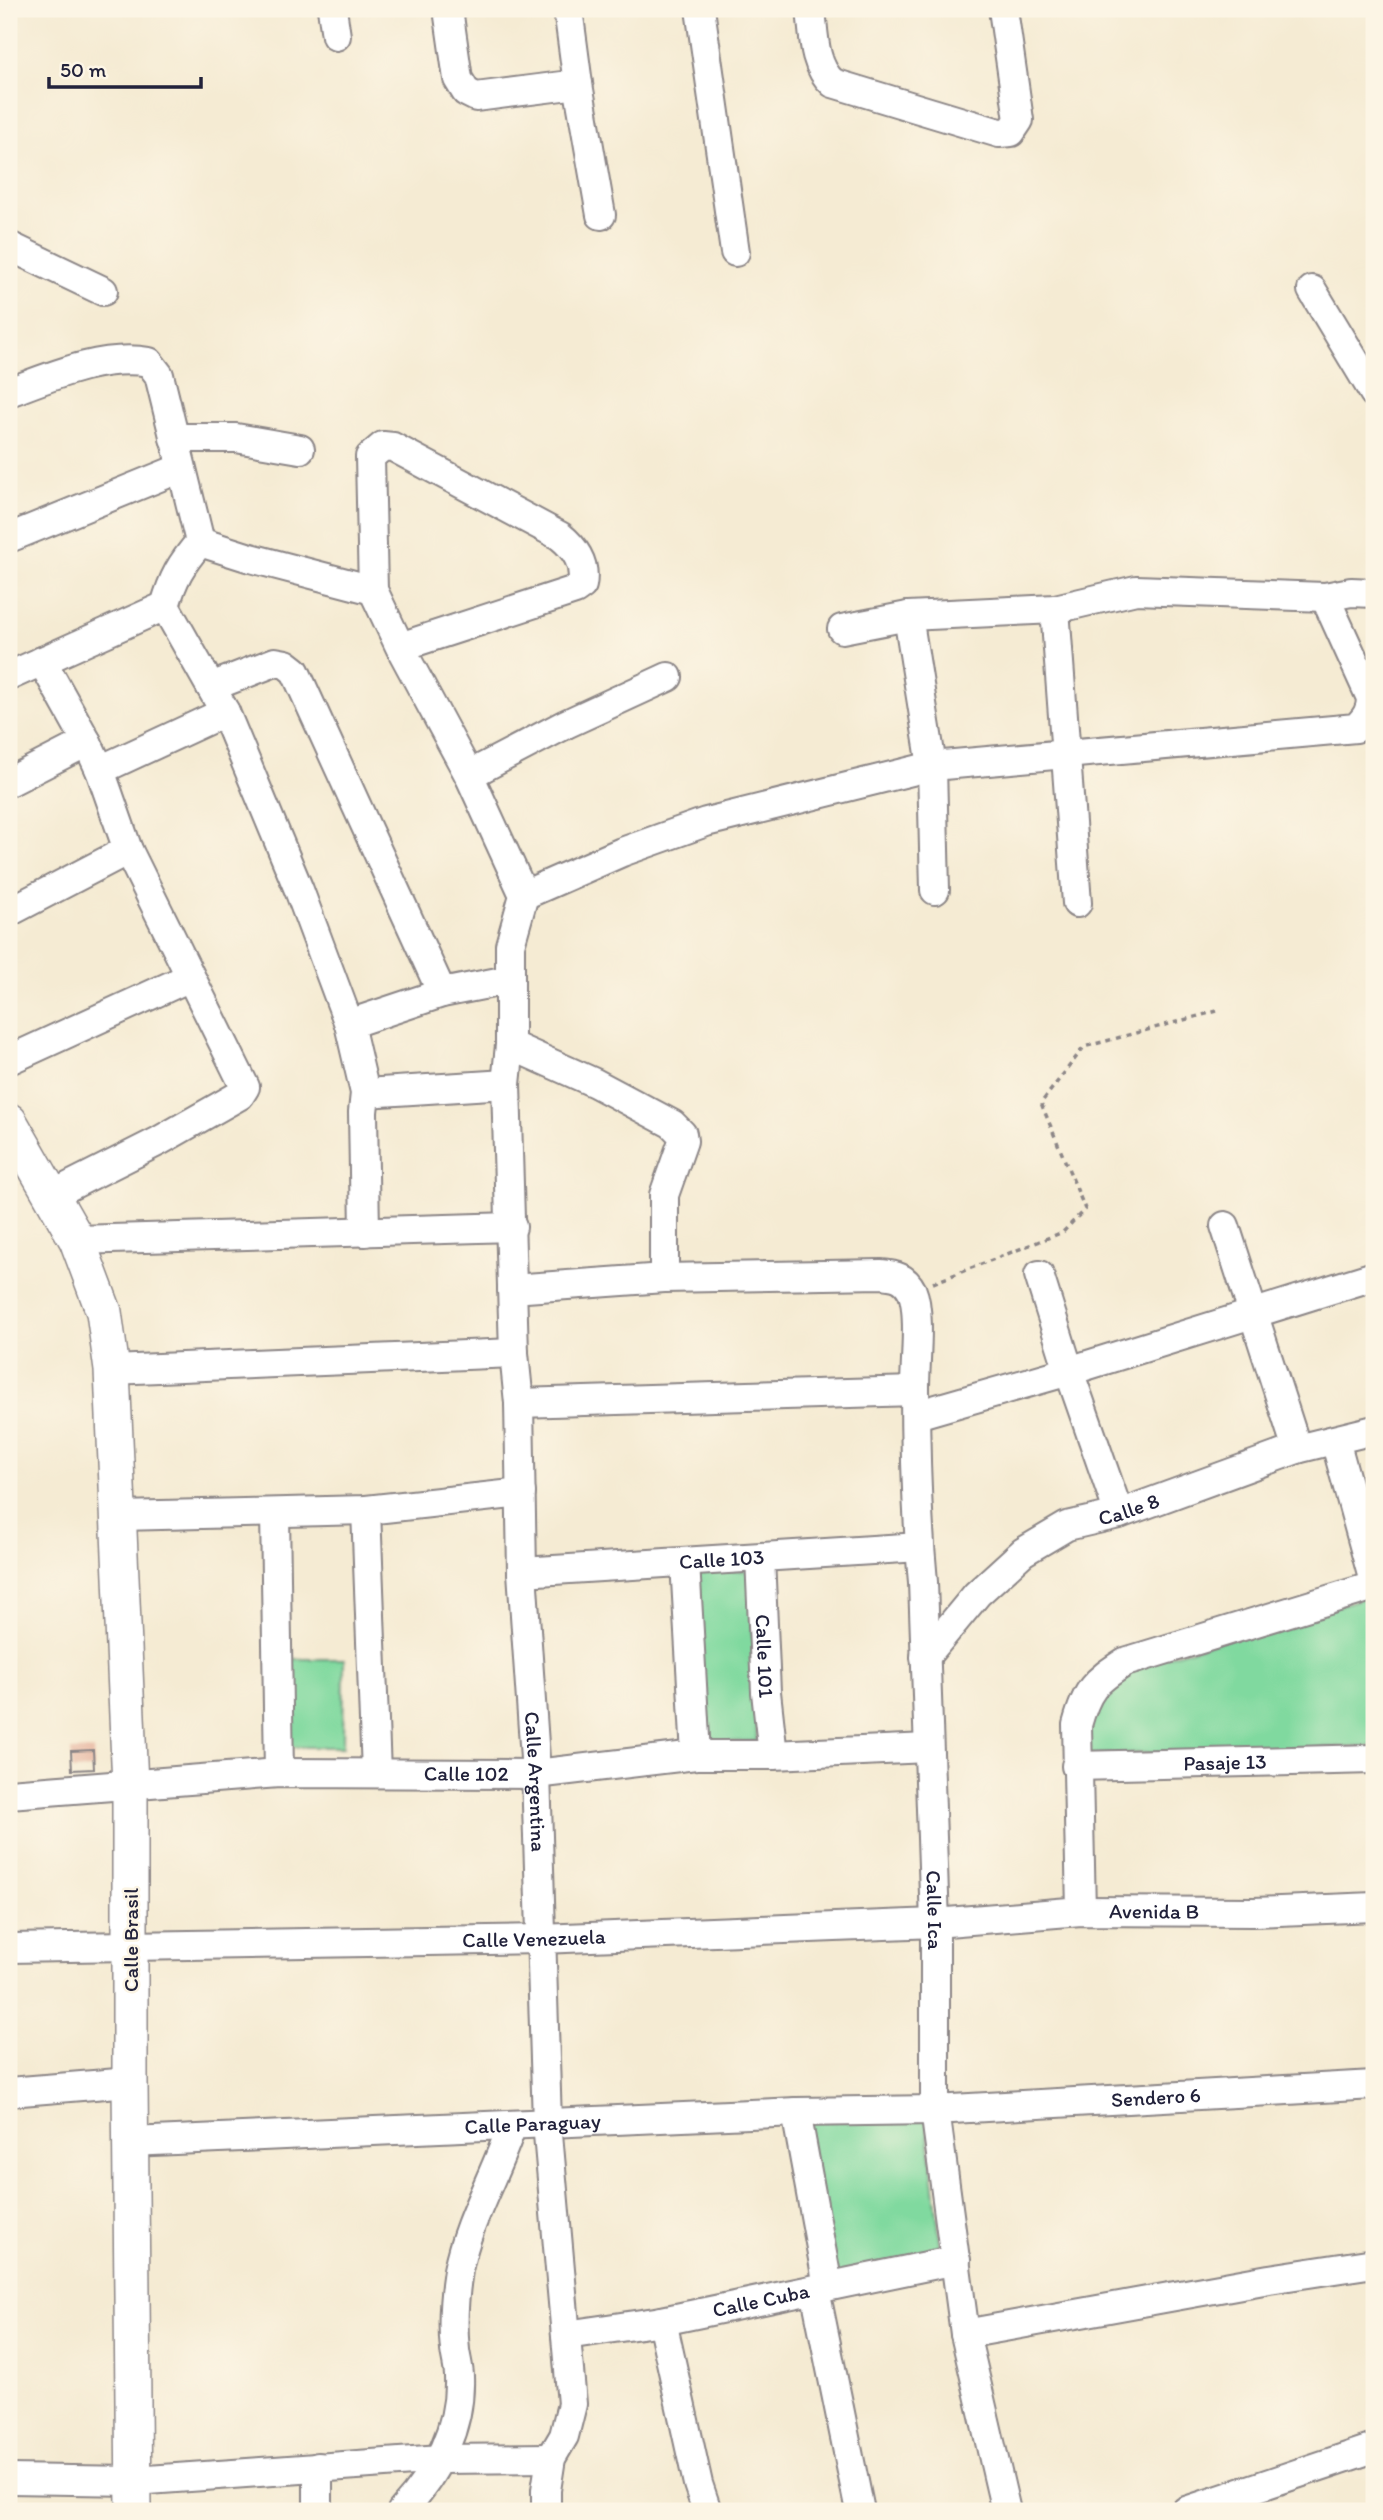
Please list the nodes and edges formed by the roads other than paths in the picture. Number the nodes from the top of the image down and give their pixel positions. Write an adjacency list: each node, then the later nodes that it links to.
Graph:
1 (448, 9): 6 (street)
2 (568, 9): 6 (street)
3 (700, 9): 9 (street)
4 (811, 9): 5 (street)
5 (1003, 9)
6 (578, 83): 7 (street)
7 (601, 215)
8 (9, 246): 11 (street)
9 (735, 252)
10 (1312, 290): 13 (street)
11 (103, 291)
12 (9, 392): 14 (street)
13 (1374, 393)
14 (174, 438): 15 (street); 16 (street)
15 (300, 449)
16 (181, 468): 17 (street); 18 (street)
17 (9, 538)
18 (200, 542): 19 (street); 22 (street)
19 (373, 590): 26 (street); 26 (street)
20 (1374, 593): 21 (street)
21 (1325, 597): 23 (street); 32 (street)
22 (165, 606): 27 (street); 30 (street)
23 (1055, 609): 24 (street); 32 (street)
24 (908, 616): 25 (street); 33 (street)
25 (842, 629)
26 (400, 647): 35 (street)
27 (42, 661): 28 (street); 31 (street)
28 (9, 676)
29 (668, 677): 35 (street)
30 (218, 699): 34 (street); 44 (street); 45 (street)
31 (87, 742): 34 (street); 36 (street)
32 (1065, 755): 33 (street); 40 (street)
33 (932, 766): 38 (street); 39 (street)
34 (100, 770): 37 (street)
35 (469, 775): 39 (street)
36 (9, 782)
37 (128, 850): 41 (street); 42 (street)
38 (935, 890)
39 (524, 895): 43 (street, Calle Argentina)
40 (1077, 903)
41 (9, 912)
42 (190, 977): 47 (street); 51 (street)
43 (508, 981): 44 (street); 46 (street, Calle Argentina)
44 (442, 993): 45 (street)
45 (349, 1024): 49 (street)
46 (510, 1045): 48 (street, Calle Argentina); 58 (street)
47 (9, 1060)
48 (506, 1084): 49 (street); 53 (street, Calle Argentina)
49 (365, 1093): 54 (street)
50 (9, 1121): 51 (main road, Calle Brasil)
51 (52, 1195): 55 (main road, Calle Brasil)
52 (1225, 1226): 60 (street)
53 (512, 1227): 54 (street); 59 (street, Calle Argentina)
54 (365, 1232): 55 (street)
55 (77, 1240): 62 (main road, Calle Brasil)
56 (1039, 1275): 63 (street)
57 (1374, 1276): 60 (street)
58 (664, 1278): 59 (street); 65 (street, Calle Ica)
59 (512, 1289): 61 (street, Calle Argentina)
60 (1252, 1313): 63 (street); 68 (street)
61 (514, 1353): 62 (street); 64 (street, Calle Argentina)
62 (112, 1370): 73 (main road, Calle Brasil)
63 (1069, 1371): 65 (street); 72 (street)
64 (519, 1403): 65 (street); 69 (street, Calle Argentina)
65 (916, 1403): 74 (street, Calle Ica)
66 (1374, 1430): 67 (street, Calle 8)
67 (1335, 1440): 68 (street, Calle 8); 78 (street)
68 (1297, 1450): 72 (street, Calle 8)
69 (521, 1493): 70 (street); 77 (street, Calle Argentina)
70 (366, 1510): 71 (street); 86 (street)
71 (275, 1513): 73 (street); 85 (street)
72 (1119, 1514): 79 (street, Calle 8)
73 (120, 1516): 88 (main road, Calle Brasil)
74 (920, 1547): 75 (street, Calle 103); 79 (street, Calle Ica)
75 (760, 1558): 76 (street, Calle 103); 82 (street, Calle 101)
76 (685, 1562): 77 (street, Calle 103); 81 (street)
77 (522, 1572): 87 (street, Calle Argentina)
78 (1374, 1584): 84 (street)
79 (925, 1657): 80 (street, Calle Ica)
80 (928, 1748): 82 (street, Calle 102); 92 (street, Calle Ica)
81 (696, 1755): 82 (street, Calle 102); 87 (street, Calle 102)
82 (773, 1755)
83 (1374, 1759): 84 (street, Pasaje 13)
84 (1076, 1766): 91 (street)
85 (279, 1773): 86 (street, Calle 102); 88 (street, Calle 102)
86 (376, 1773): 87 (street, Calle 102)
87 (536, 1774): 93 (street, Calle Argentina)
88 (130, 1785): 89 (street, Calle 102); 94 (main road, Calle Brasil)
89 (9, 1794)
90 (1374, 1907): 91 (street, Avenida B)
91 (1081, 1911): 92 (street, Avenida B)
92 (935, 1923): 93 (street, Calle Venezuela); 99 (street, Calle Ica)
93 (541, 1939): 94 (street, Calle Venezuela); 101 (street, Calle Argentina)
94 (131, 1945): 95 (street, Calle Venezuela); 96 (main road, Calle Brasil)
95 (9, 1948)
96 (130, 2082): 98 (street); 103 (main road, Calle Brasil)
97 (1374, 2085): 99 (street, Sendero 6)
98 (9, 2092)
99 (935, 2110): 100 (street, Calle Paraguay); 104 (street, Calle Ica)
100 (796, 2112): 101 (street, Calle Paraguay); 106 (street)
101 (547, 2123): 102 (street, Calle Paraguay); 109 (street, Calle Argentina)
102 (512, 2125): 103 (street, Calle Paraguay); 112 (street)
103 (131, 2142): 115 (main road, Calle Brasil)
104 (956, 2260): 106 (street, Calle Cuba); 108 (street, Calle Ica)
105 (1374, 2263): 108 (street)
106 (822, 2288): 107 (street, Calle Cuba); 120 (street)
107 (662, 2321): 109 (street, Calle Cuba); 119 (street)
108 (965, 2334): 121 (street, Calle Ica)
109 (566, 2335): 111 (street, Calle Argentina)
110 (1374, 2448): 122 (street)
111 (551, 2458): 112 (street); 118 (street, Calle Argentina)
112 (441, 2459): 113 (street); 117 (street)
113 (318, 2467): 115 (street); 116 (street)
114 (9, 2479): 115 (street)
115 (134, 2496)
116 (318, 2511)
117 (402, 2511)
118 (546, 2511)
119 (707, 2511)
120 (860, 2511)
121 (1006, 2511)
122 (1186, 2511)

